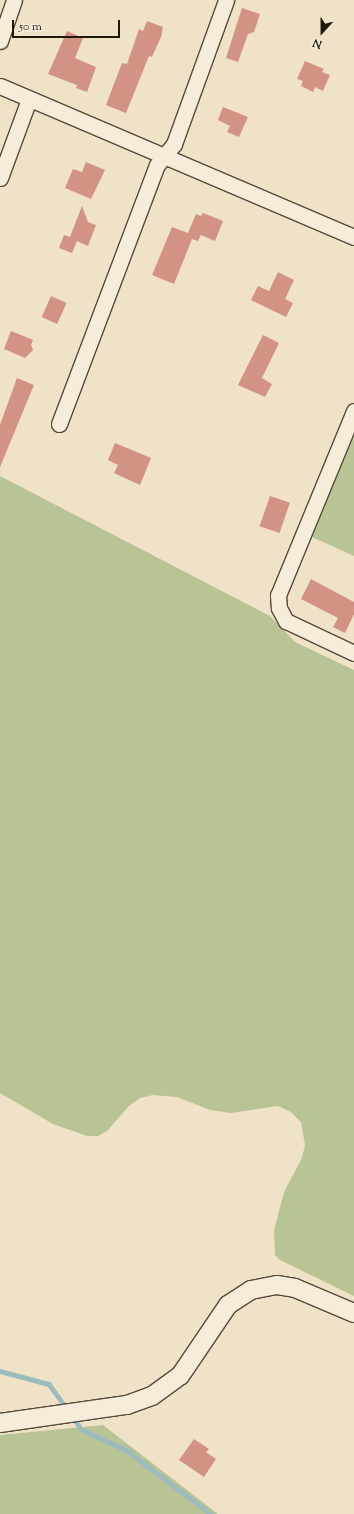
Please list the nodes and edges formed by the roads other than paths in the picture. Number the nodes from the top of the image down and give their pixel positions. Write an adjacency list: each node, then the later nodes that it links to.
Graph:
1 (14, 0): 3 (street)
2 (226, 0): 6 (street)
3 (0, 41)
4 (0, 86): 5 (street)
5 (29, 99): 6 (street); 7 (street)
6 (163, 155): 8 (street); 10 (street)
7 (0, 178)
8 (354, 237)
9 (354, 412): 11 (street)
10 (59, 424)
11 (354, 653)
12 (354, 1313): 13 (street)
13 (0, 1424)

